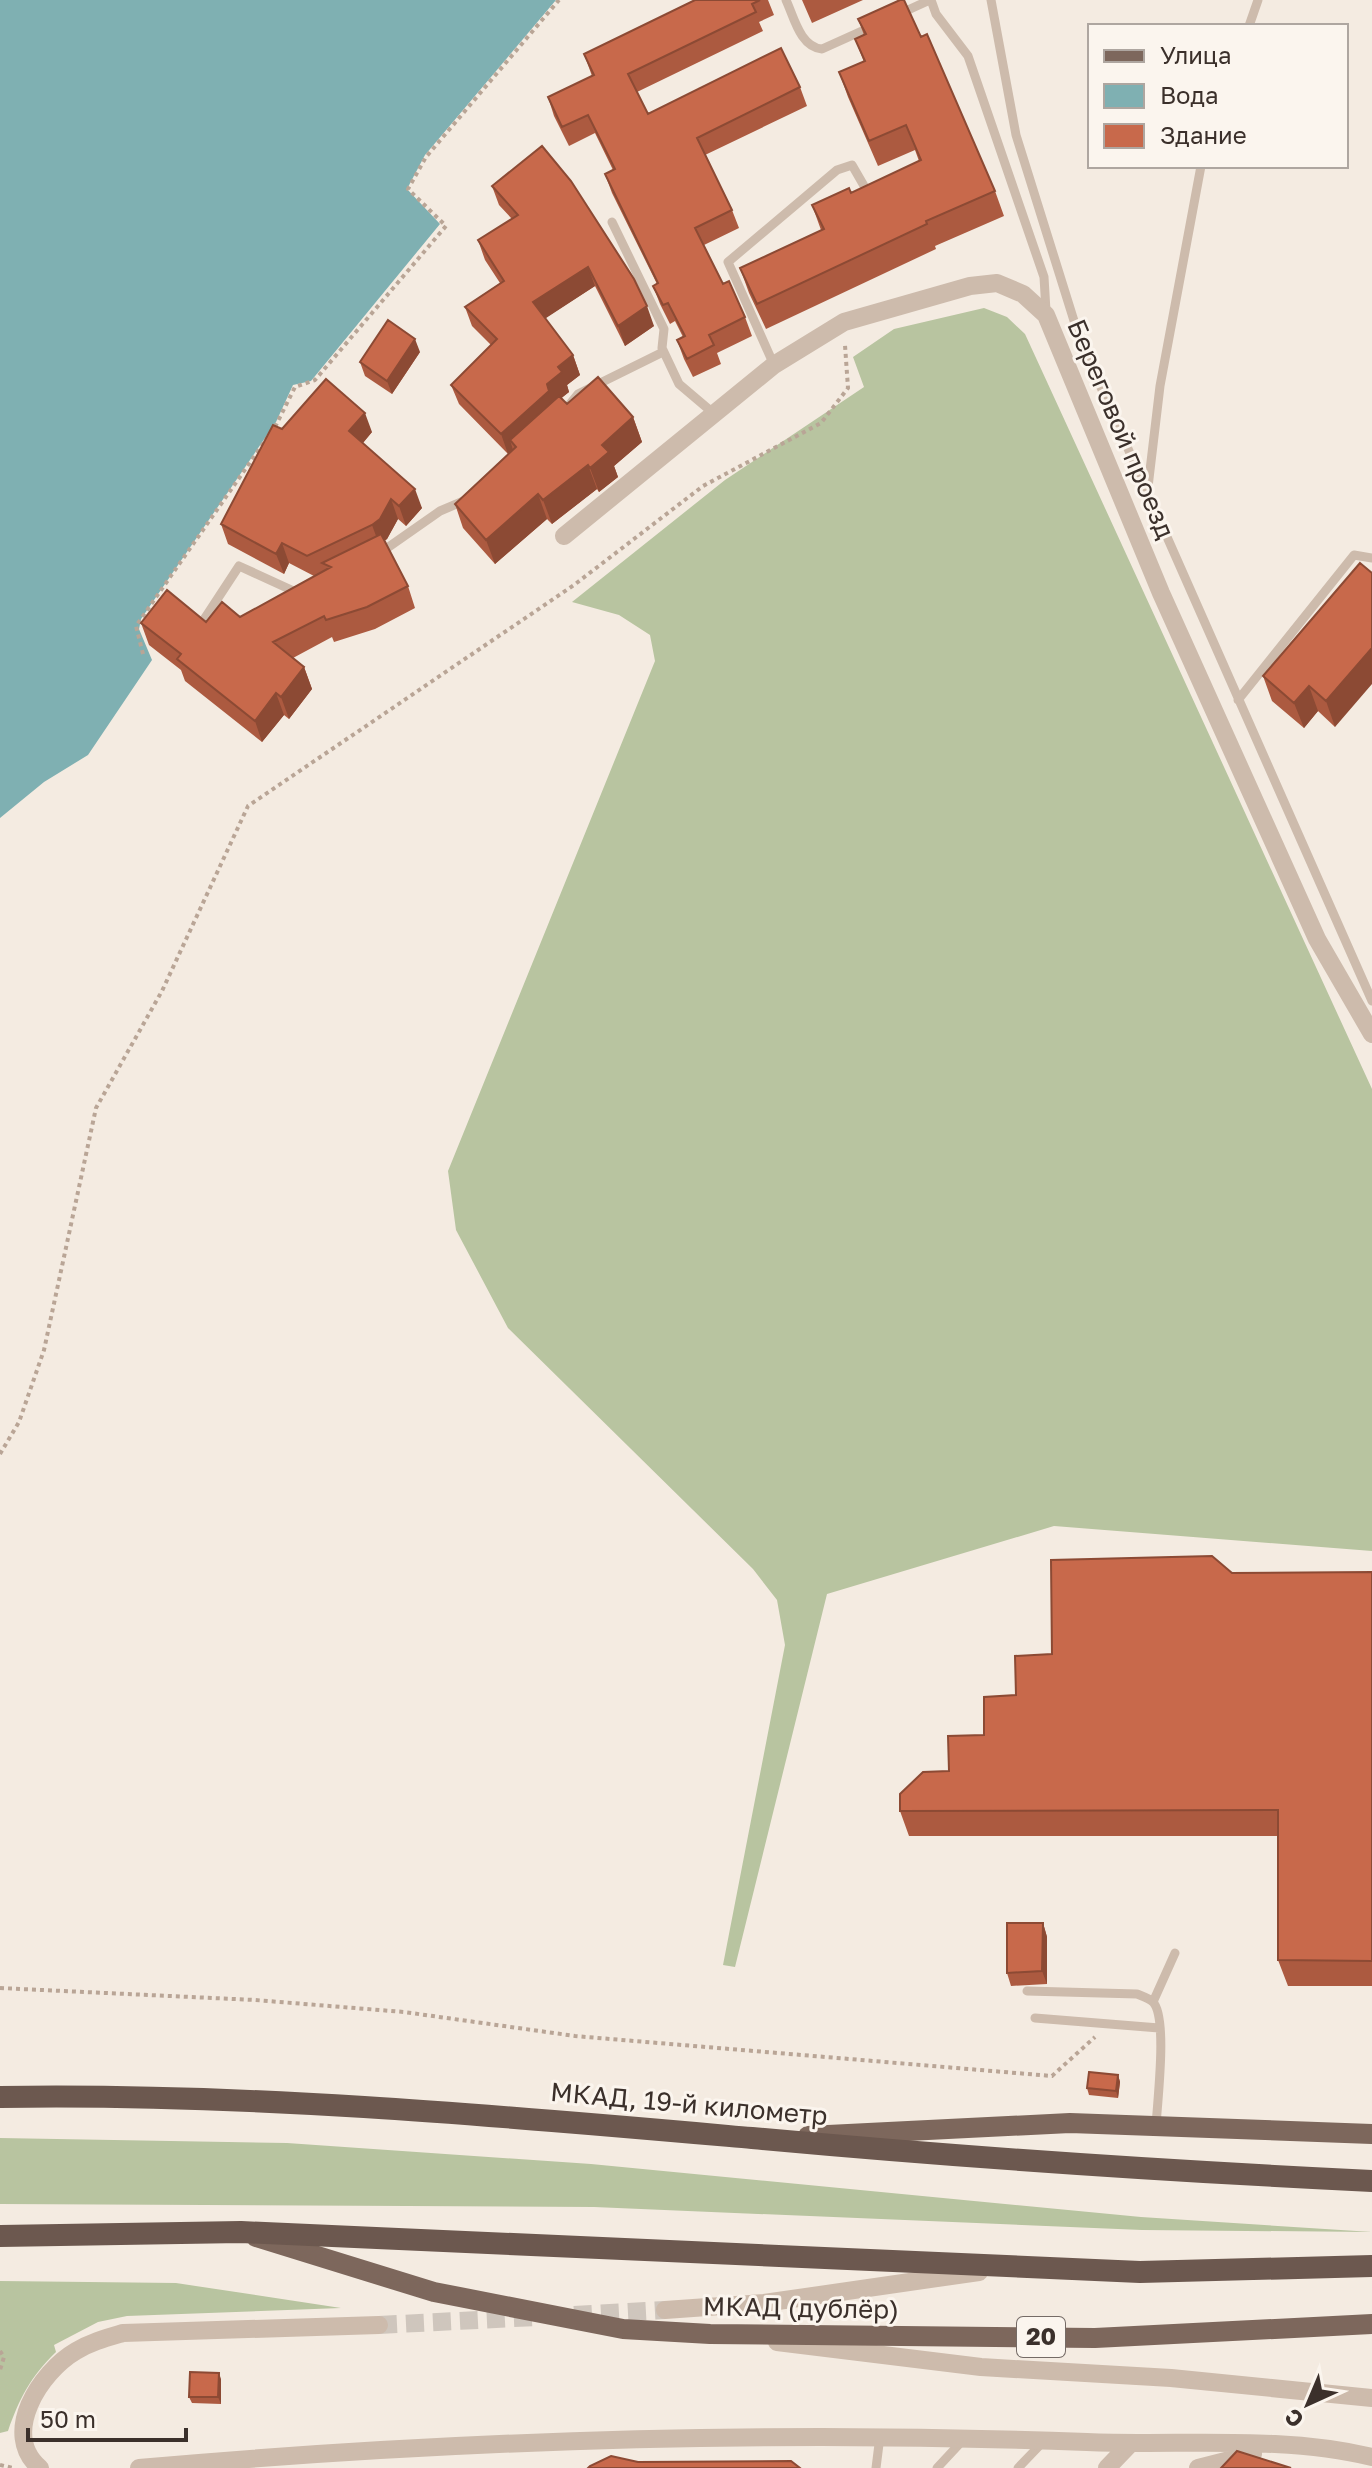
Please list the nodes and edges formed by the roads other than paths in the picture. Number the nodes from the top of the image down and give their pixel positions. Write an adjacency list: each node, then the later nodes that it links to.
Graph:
1 (786, 0): 2 (lane)
2 (931, 0): 9 (lane)
3 (991, 0): 15 (lane)
4 (1258, 0): 5 (lane)
5 (1250, 24)
6 (1201, 168): 15 (lane)
7 (885, 186): 11 (lane)
8 (612, 222): 10 (lane)
9 (1046, 315): 11 (street, Береговой проезд); 23 (street, Береговой проезд)
10 (663, 352): 12 (lane); 13 (lane)
11 (774, 365): 12 (street, Береговой проезд)
12 (712, 412): 16 (street, Береговой проезд)
13 (562, 416)
14 (480, 490): 17 (lane)
15 (1147, 491): 21 (lane)
16 (564, 536)
17 (369, 558)
18 (1372, 558): 21 (lane)
19 (313, 585): 20 (lane)
20 (201, 624)
21 (1238, 700): 22 (lane)
22 (1372, 1001)
23 (1372, 1034)
24 (1175, 1953): 26 (lane)
25 (1027, 1991): 26 (lane)
26 (1153, 2002): 28 (lane)
27 (1035, 2018): 28 (lane)
28 (1159, 2028): 30 (lane)
29 (0, 2097): 32 (highway, МКАД, 19-й километр)
30 (1156, 2127): 31 (main road); 32 (main road)
31 (1372, 2134)
32 (753, 2138): 33 (highway, МКАД, 19-й километр)
33 (1372, 2181)
34 (241, 2232): 35 (highway); 36 (highway); 41 (main road, МКАД (дублёр) / 20)
35 (0, 2236)
36 (1018, 2266): 37 (highway); 38 (street)
37 (1372, 2266)
38 (665, 2310)
39 (1372, 2324): 41 (main road, МКАД (дублёр) / 20)
40 (379, 2325): 49 (street)
41 (710, 2334): 42 (street)
42 (1372, 2398)
43 (880, 2435): 44 (street); 50 (street); 51 (lane)
44 (966, 2437): 45 (street); 52 (lane)
45 (1044, 2441): 46 (street); 53 (lane)
46 (1130, 2444): 47 (street); 54 (street)
47 (1288, 2445): 48 (street); 55 (street)
48 (1370, 2457)
49 (40, 2468)
50 (139, 2468)
51 (876, 2468)
52 (937, 2468)
53 (1018, 2468)
54 (1107, 2468)
55 (1198, 2468)

